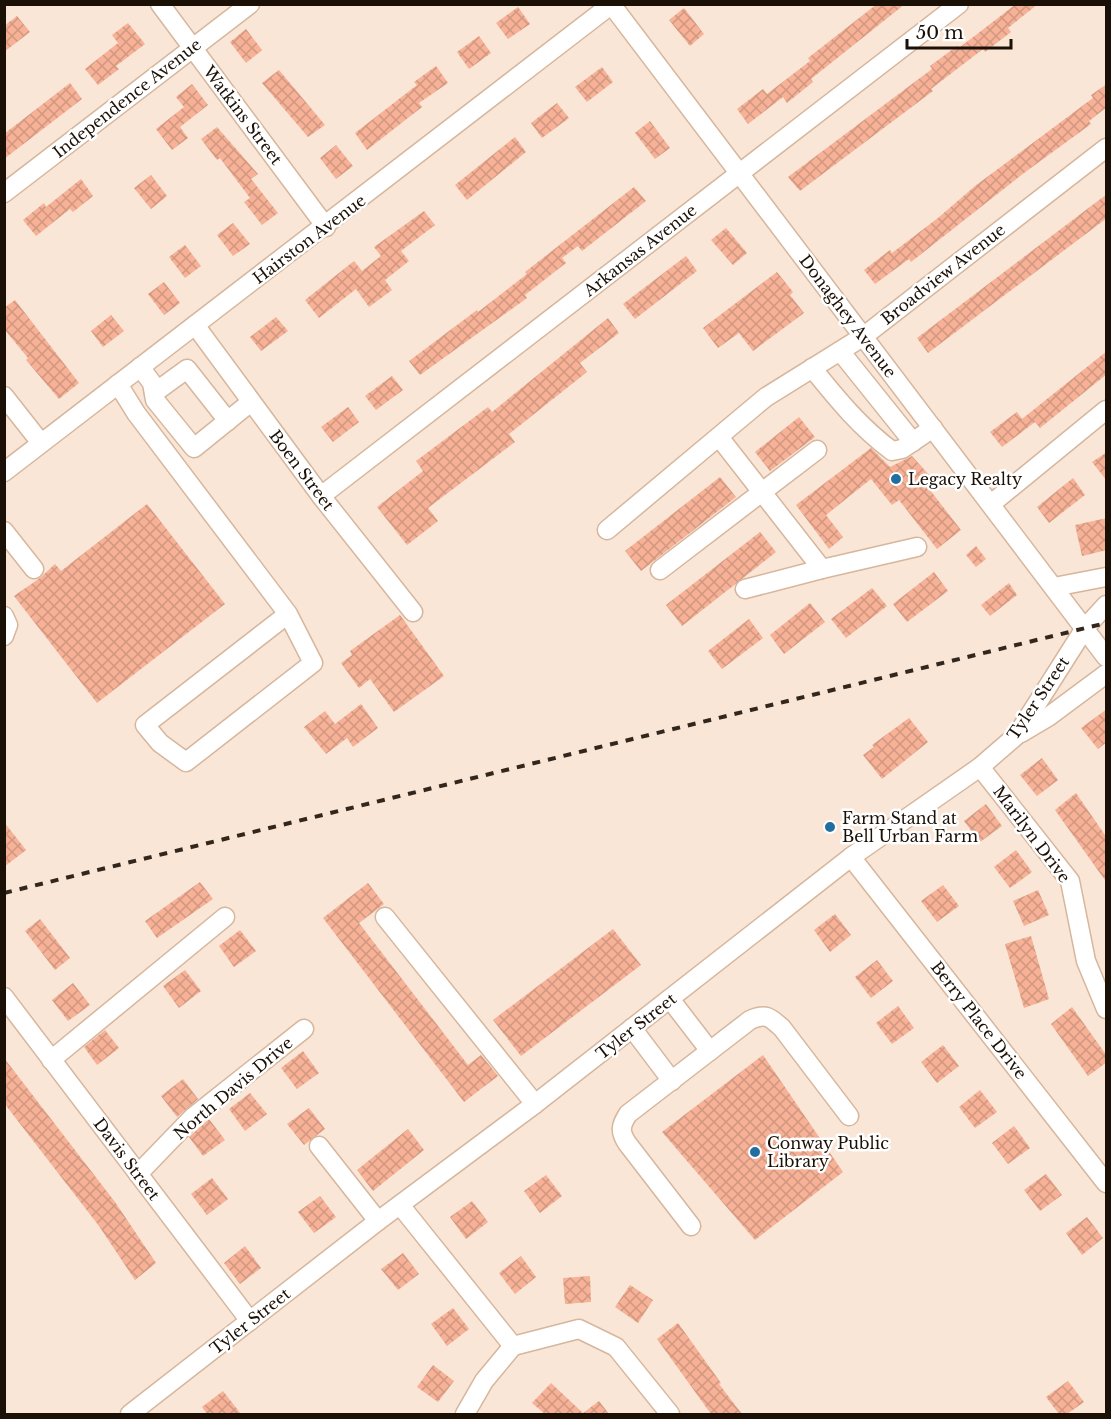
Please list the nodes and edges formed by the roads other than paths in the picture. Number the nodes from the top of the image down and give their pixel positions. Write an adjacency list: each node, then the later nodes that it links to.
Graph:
1 (160, 4): 5 (street, Watkins Street)
2 (250, 4): 5 (street, Independence Avenue)
3 (959, 4): 7 (street, Arkansas Avenue)
4 (612, 5): 7 (street, Donaghey Avenue); 9 (street, Hairston Avenue)
5 (193, 47): 8 (street, Independence Avenue); 9 (street, Watkins Street)
6 (1107, 148): 11 (street, Broadview Avenue)
7 (739, 173): 11 (street, Donaghey Avenue); 28 (street, Arkansas Avenue)
8 (4, 193)
9 (326, 227): 10 (street, Hairston Avenue)
10 (195, 325): 13 (street, Hairston Avenue); 18 (street, Boen Street)
11 (864, 336): 12 (street, Broadview Avenue); 21 (street, Donaghey Avenue)
12 (840, 351): 14 (street, Broadview Avenue); 23 (street)
13 (140, 367): 15 (street, Hairston Avenue); 16 (street)
14 (812, 368): 22 (street, Broadview Avenue); 23 (street)
15 (118, 384): 24 (street, Hairston Avenue); 41 (street)
16 (154, 393): 20 (street); 20 (street)
17 (4, 396): 24 (street)
18 (251, 402): 20 (street); 28 (street, Boen Street)
19 (1107, 410): 29 (street)
20 (228, 421)
21 (933, 428): 23 (street); 29 (street, Donaghey Avenue)
22 (718, 437): 27 (street); 30 (street, Broadview Avenue)
23 (912, 442)
24 (41, 443): 26 (street, Hairston Avenue)
25 (818, 450): 27 (street)
26 (4, 472)
27 (763, 492): 34 (street); 35 (street)
28 (321, 496): 40 (street, Boen Street)
29 (991, 504): 37 (street, Donaghey Avenue)
30 (607, 530)
31 (4, 531): 33 (street)
32 (917, 547): 34 (street)
33 (34, 569)
34 (822, 569): 38 (street)
35 (660, 570)
36 (1107, 577): 37 (street)
37 (1054, 587): 43 (street, Donaghey Avenue)
38 (745, 589)
39 (1107, 605): 43 (street, Tyler Street)
40 (413, 612)
41 (288, 614): 41 (street)
42 (4, 616): 44 (street)
43 (1084, 628): 45 (street, Donaghey Avenue); 47 (street, Tyler Street)
44 (4, 636)
45 (1107, 657)
46 (1107, 674): 47 (street)
47 (1017, 735): 48 (street, Tyler Street)
48 (980, 767): 49 (street, Tyler Street); 54 (street, Marilyn Drive)
49 (851, 857): 52 (street, Tyler Street); 64 (street, Berry Place Drive)
50 (225, 917): 58 (street)
51 (385, 917): 60 (street)
52 (670, 999): 55 (street, Tyler Street); 57 (street)
53 (6, 1004): 58 (street, Davis Street)
54 (1107, 1009)
55 (632, 1028): 59 (street); 60 (street, Tyler Street)
56 (304, 1029): 63 (street, North Davis Drive)
57 (710, 1051): 59 (street); 61 (street)
58 (51, 1060): 63 (street, Davis Street)
59 (672, 1081): 67 (street)
60 (535, 1104): 65 (street, Tyler Street)
61 (849, 1116)
62 (319, 1146): 66 (street)
63 (138, 1173): 68 (street, Davis Street)
64 (1107, 1183)
65 (400, 1205): 66 (street, Tyler Street); 69 (street)
66 (378, 1221): 68 (street, Tyler Street)
67 (691, 1226)
68 (250, 1321): 70 (street, Tyler Street)
69 (513, 1346): 71 (street); 72 (street)
70 (130, 1414)
71 (465, 1414)
72 (670, 1414)

